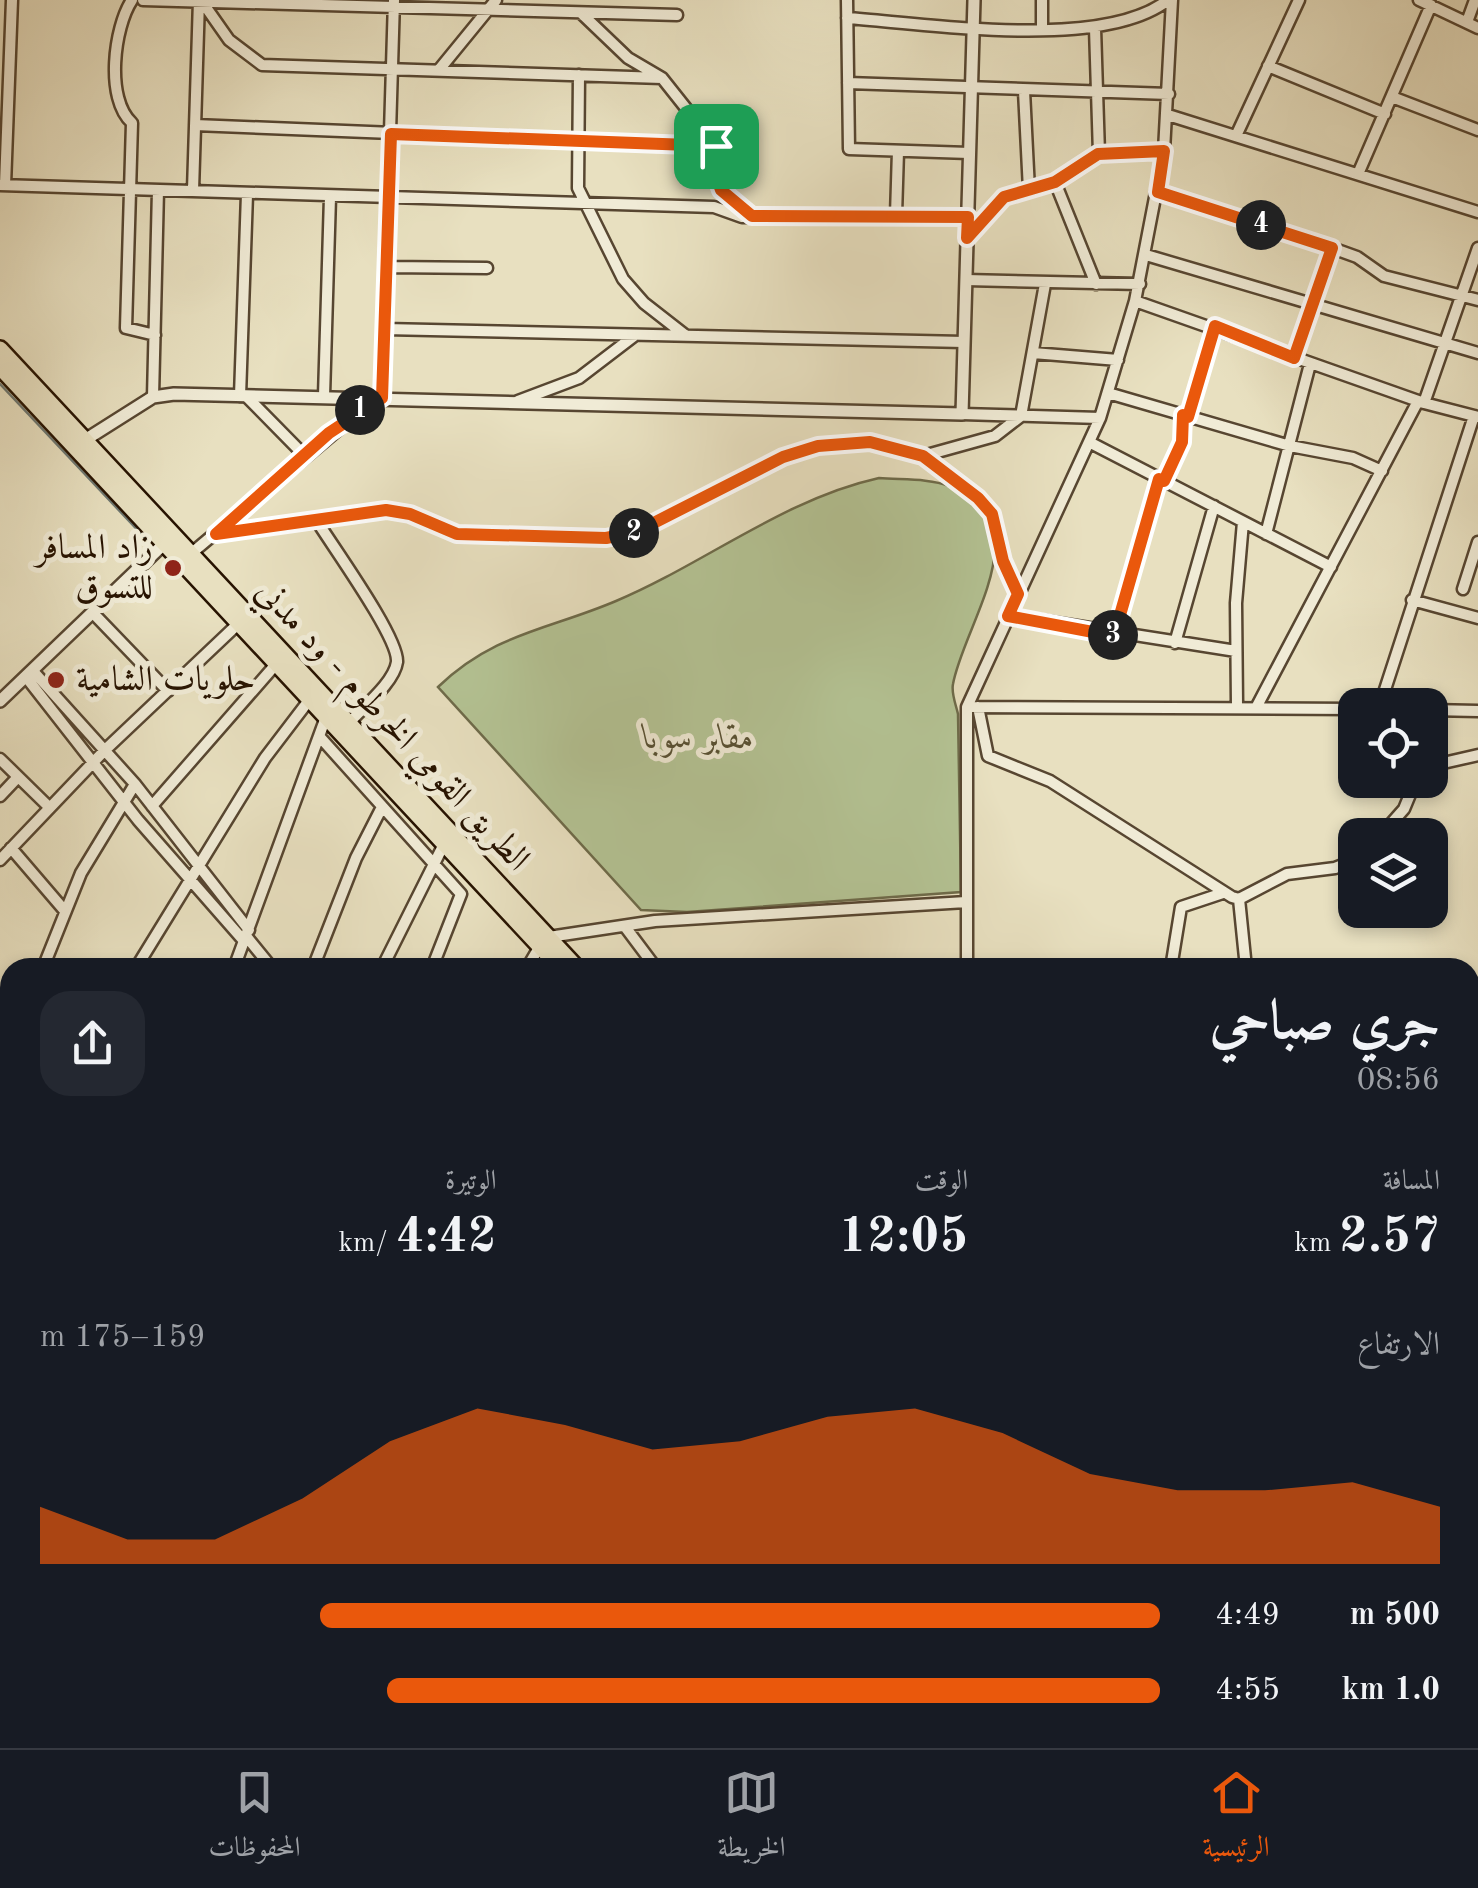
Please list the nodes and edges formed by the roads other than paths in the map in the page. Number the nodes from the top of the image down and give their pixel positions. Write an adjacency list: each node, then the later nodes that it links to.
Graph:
1 (12, 0): 49 (street)
2 (132, 0): 50 (street)
3 (143, 0): 12 (street)
4 (496, 0): 15 (street)
5 (847, 0): 18 (street)
6 (974, 0): 20 (street)
7 (1042, 0): 21 (street)
8 (1170, 0): 22 (street); 33 (street)
9 (1299, 0): 24 (street)
10 (1419, 0): 14 (street)
11 (1474, 0): 19 (street)
12 (200, 2): 13 (street); 25 (street); 37 (street)
13 (394, 4): 15 (street); 25 (street)
14 (1432, 5): 19 (street); 34 (street)
15 (488, 10): 16 (street); 26 (street)
16 (580, 13): 17 (street); 28 (street)
17 (677, 16)
18 (847, 18): 20 (street); 29 (street)
19 (1466, 22): 23 (street)
20 (973, 26): 21 (street); 30 (street)
21 (1042, 28): 22 (street)
22 (1095, 28): 32 (street)
23 (1478, 28)
24 (1268, 66): 35 (street); 40 (street)
25 (392, 70): 26 (street); 39 (street)
26 (438, 71): 27 (street)
27 (579, 75): 28 (street); 41 (street)
28 (662, 78): 42 (street)
29 (848, 83): 30 (street); 43 (street)
30 (970, 90): 31 (street); 45 (street)
31 (1024, 91): 32 (street); 53 (street)
32 (1097, 93): 33 (street); 46 (street)
33 (1169, 94): 36 (street)
34 (1392, 97): 35 (street); 38 (street)
35 (1385, 114): 47 (street)
36 (1168, 116): 40 (street); 44 (street)
37 (195, 125): 39 (street); 52 (street)
38 (1478, 130)
39 (391, 134): 41 (street); 57 (street)
40 (1236, 136): 47 (street)
41 (578, 141): 42 (street); 58 (street)
42 (716, 146): 61 (street)
43 (898, 151): 45 (street); 60 (street)
44 (1164, 151): 46 (street); 54 (street)
45 (969, 153): 62 (street)
46 (1098, 154): 48 (street)
47 (1358, 174): 59 (street)
48 (1055, 182): 53 (street); 71 (street)
49 (2, 185): 50 (street)
50 (130, 190): 51 (street); 79 (street)
51 (158, 190): 52 (street); 79 (street)
52 (193, 190): 55 (street)
53 (1030, 190): 63 (street)
54 (1158, 192): 64 (street); 66 (street)
55 (247, 194): 56 (street); 92 (street)
56 (330, 197): 57 (street); 93 (street)
57 (388, 198): 58 (street); 67 (street)
58 (588, 206): 61 (street); 81 (street)
59 (1478, 212)
60 (896, 215): 61 (street); 62 (street)
61 (752, 216)
62 (968, 217): 63 (street)
63 (967, 238): 69 (street)
64 (1332, 248): 73 (street); 76 (street)
65 (1478, 248): 73 (street)
66 (1146, 255): 72 (street); 76 (street)
67 (387, 268): 68 (street); 78 (street)
68 (488, 268)
69 (966, 280): 70 (street); 82 (street)
70 (1045, 284): 71 (street); 85 (street)
71 (1096, 284): 72 (street)
72 (1140, 284): 75 (street)
73 (1462, 296): 74 (street); 83 (street)
74 (1478, 300)
75 (1135, 302): 77 (street); 88 (street)
76 (1314, 306): 83 (street); 87 (street)
77 (1215, 326): 87 (street); 100 (street)
78 (385, 329): 80 (street); 95 (street)
79 (155, 335): 94 (street)
80 (634, 336): 81 (street); 96 (street)
81 (687, 336): 82 (street)
82 (964, 342): 98 (street)
83 (1445, 344): 86 (street); 97 (street)
84 (0, 350): 103 (highway, الطريق القومي الخرطوم - ود مدني)
85 (1033, 353): 88 (street); 99 (street)
86 (1478, 353)
87 (1294, 358): 89 (street)
88 (1118, 360): 91 (street)
89 (1310, 364): 97 (street); 105 (street)
90 (0, 366): 115 (highway, الطريق القومي الخرطوم - ود مدني)
91 (1108, 393): 100 (street); 102 (street)
92 (243, 396): 93 (street); 94 (street); 106 (street)
93 (324, 396): 95 (street)
94 (153, 397): 103 (street)
95 (380, 397): 96 (street); 106 (street)
96 (517, 401): 98 (street)
97 (1421, 402): 101 (street); 108 (street)
98 (962, 414): 99 (street)
99 (1021, 416): 102 (street); 107 (street)
100 (1186, 416): 105 (street); 109 (street)
101 (1476, 417): 121 (street)
102 (1100, 418): 104 (street)
103 (85, 440): 115 (highway, الطريق القومي الخرطوم - ود مدني)
104 (1089, 442): 109 (street); 120 (street)
105 (1290, 446): 108 (street); 114 (street)
106 (304, 454): 113 (street)
107 (923, 456): 111 (street); 120 (street)
108 (1382, 471): 118 (street)
109 (1162, 480): 110 (street); 126 (street)
110 (1214, 506): 112 (street); 127 (street)
111 (317, 522): 113 (street); 142 (street)
112 (1243, 522): 114 (street); 128 (street)
113 (216, 534): 117 (street)
114 (1266, 534): 118 (street)
115 (170, 538): 117 (highway, الطريق القومي الخرطوم - ود مدني); 122 (street)
116 (1478, 542): 119 (street)
117 (187, 557): 125 (highway); 142 (highway, الطريق القومي الخرطوم - ود مدني)
118 (1331, 567): 136 (street)
119 (1463, 589)
120 (1018, 594): 123 (street)
121 (1412, 600): 124 (street); 131 (street)
122 (93, 613): 130 (street); 132 (street)
123 (1008, 616): 126 (street); 137 (street)
124 (1478, 618)
125 (239, 623): 129 (highway); 132 (street)
126 (1114, 636): 127 (street)
127 (1174, 643): 128 (street)
128 (1236, 652): 135 (street)
129 (277, 662): 133 (highway); 156 (street)
130 (30, 674): 134 (street); 144 (street); 147 (street)
131 (1385, 688)
132 (168, 691): 144 (street)
133 (310, 699): 141 (highway); 162 (street)
134 (0, 701)
135 (1237, 705): 136 (street); 137 (street)
136 (1257, 706): 138 (street)
137 (972, 707): 165 (street); 167 (street)
138 (1338, 708)
139 (1448, 710): 140 (street)
140 (1478, 710)
141 (326, 717): 143 (street); 149 (highway)
142 (349, 722): 171 (highway, الطريق القومي الخرطوم - ود مدني)
143 (320, 736): 152 (street); 170 (street)
144 (105, 750): 147 (street); 151 (street)
145 (1478, 755): 148 (street)
146 (0, 759): 150 (street)
147 (94, 762): 154 (street); 155 (street)
148 (1448, 762)
149 (374, 769): 152 (street); 158 (highway)
150 (18, 778): 153 (street); 155 (street)
151 (134, 784): 154 (street); 156 (street)
152 (361, 785): 157 (street)
153 (0, 796)
154 (124, 800): 164 (street); 168 (street)
155 (49, 806): 159 (street)
156 (152, 806): 162 (street)
157 (380, 809): 161 (street); 176 (street)
158 (444, 844): 161 (street); 171 (highway)
159 (12, 848): 160 (street); 168 (street)
160 (0, 860)
161 (430, 865): 177 (street); 178 (street)
162 (199, 867): 164 (street); 170 (street)
163 (1338, 867): 166 (street)
164 (190, 880): 170 (street); 173 (street)
165 (1224, 893): 166 (street); 184 (street)
166 (1239, 899): 185 (street)
167 (966, 902): 169 (street); 183 (street)
168 (65, 911): 172 (street)
169 (626, 928): 171 (street); 182 (street)
170 (247, 936): 174 (street); 175 (street)
171 (545, 942): 179 (street); 180 (highway); 181 (highway, الطريق القومي الخرطوم - ود مدني)
172 (47, 958)
173 (142, 958)
174 (238, 958)
175 (264, 958)
176 (317, 958)
177 (387, 958)
178 (436, 958)
179 (534, 958)
180 (554, 958)
181 (565, 958)
182 (648, 958)
183 (967, 958)
184 (1173, 958)
185 (1245, 958)

